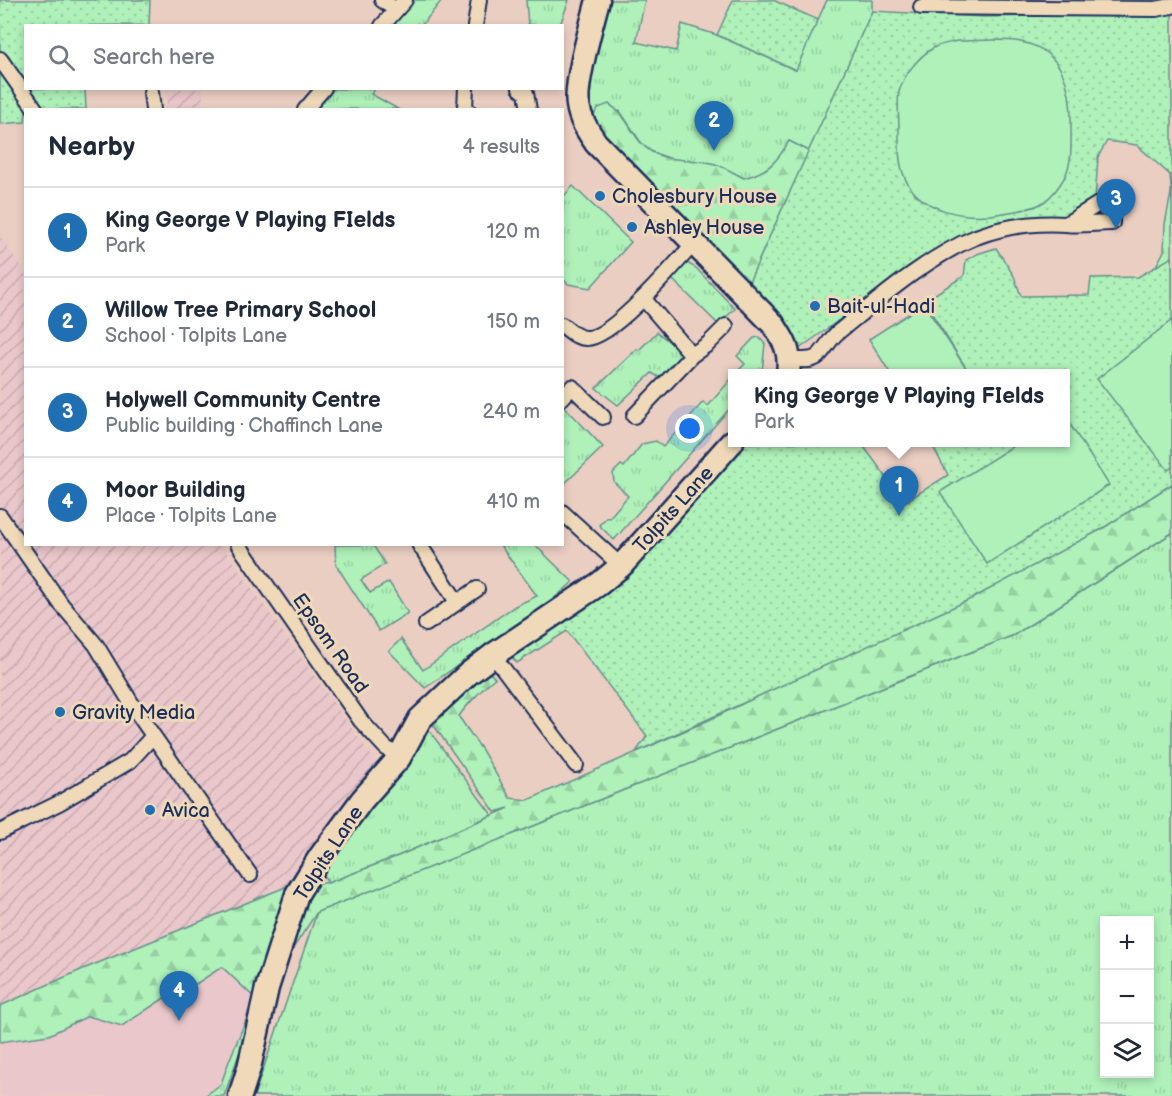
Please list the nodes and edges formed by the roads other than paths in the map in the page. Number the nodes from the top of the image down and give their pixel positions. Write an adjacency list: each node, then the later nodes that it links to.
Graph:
1 (382, 0): 5 (street)
2 (479, 0): 9 (street)
3 (598, 0): 21 (main road)
4 (985, 4): 6 (street); 7 (street)
5 (401, 5): 8 (street)
6 (1172, 6)
7 (921, 7)
8 (384, 24)
9 (475, 24)
10 (0, 59): 15 (street)
11 (322, 90): 17 (street)
12 (466, 90): 18 (street)
13 (522, 90): 19 (street)
14 (151, 92): 16 (street)
15 (35, 108)
16 (153, 108)
17 (307, 108)
18 (466, 108)
19 (529, 108)
20 (1066, 224): 26 (street)
21 (695, 242): 22 (street); 26 (main road)
22 (643, 298): 24 (street); 25 (street)
23 (726, 326): 25 (street)
24 (564, 327)
25 (692, 355): 28 (street)
26 (789, 367)
27 (564, 396): 29 (street)
28 (634, 416)
29 (603, 417)
30 (728, 446): 35 (main road, Tolpits Lane)
31 (564, 514): 35 (street)
32 (0, 516): 40 (street)
33 (239, 546): 41 (street, Epsom Road)
34 (420, 546): 37 (street)
35 (621, 566): 39 (main road, Tolpits Lane)
36 (477, 589): 37 (street)
37 (457, 602): 38 (street)
38 (426, 624)
39 (493, 655): 41 (main road, Tolpits Lane); 42 (street)
40 (153, 735): 43 (street); 44 (street)
41 (399, 758): 45 (main road, Tolpits Lane)
42 (576, 765)
43 (0, 832)
44 (250, 874)
45 (240, 1096)

